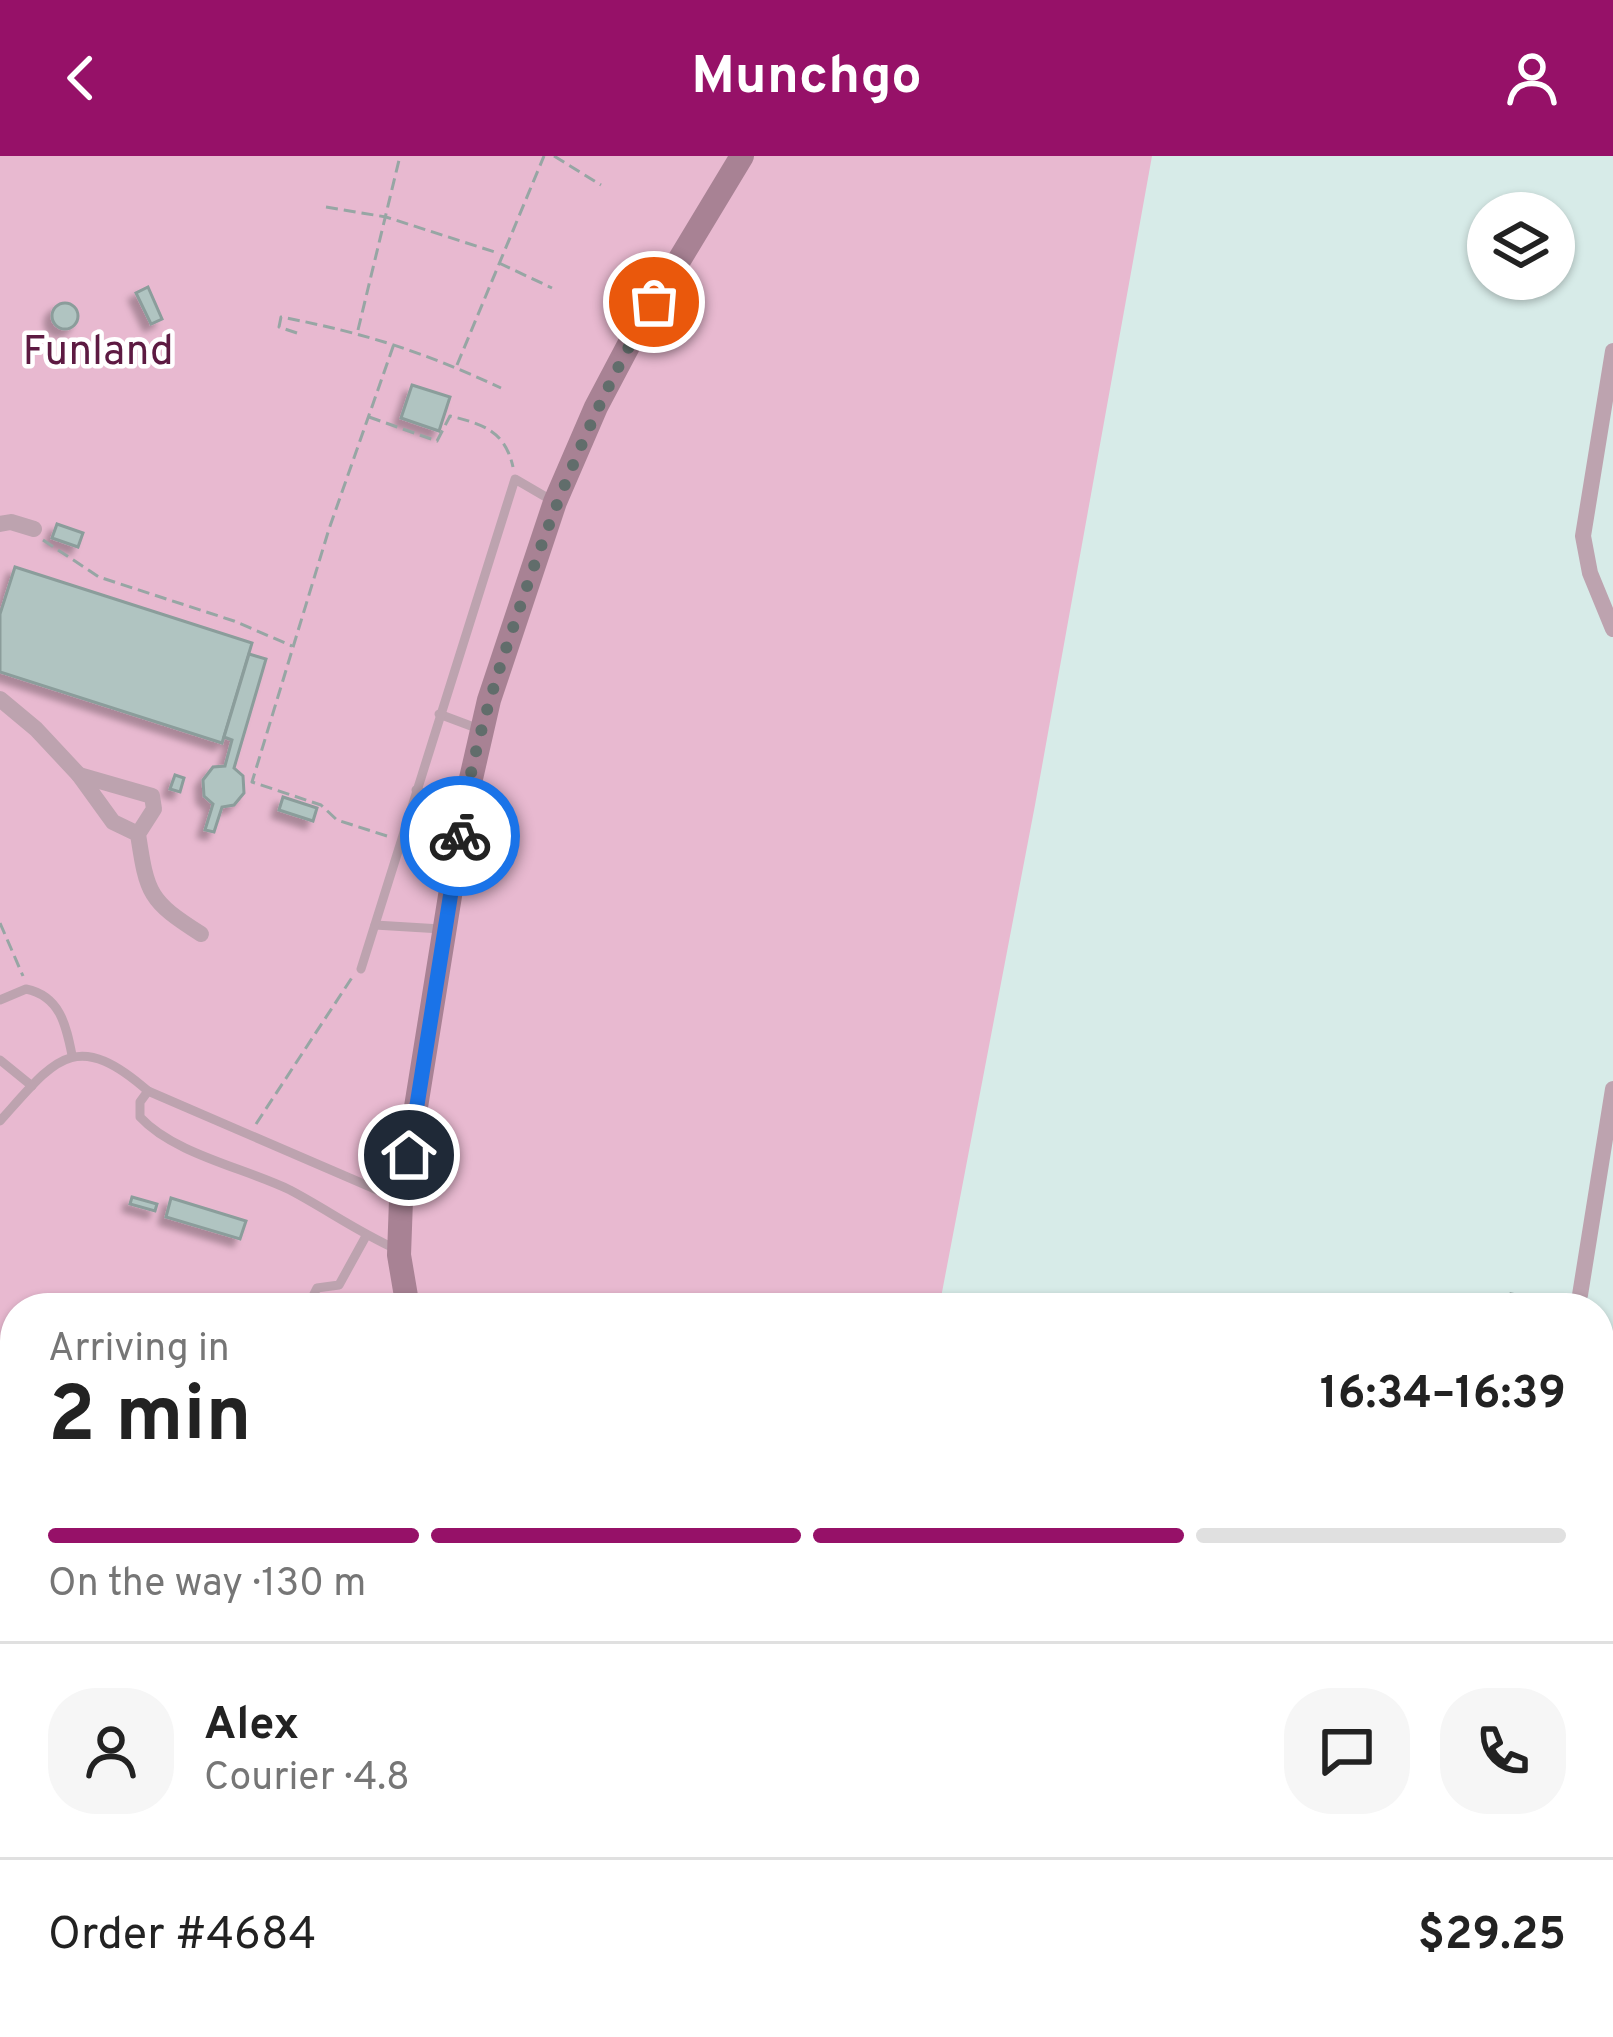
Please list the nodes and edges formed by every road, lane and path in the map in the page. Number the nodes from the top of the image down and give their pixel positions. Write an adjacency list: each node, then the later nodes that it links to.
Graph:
1 (400, 156): 7 (path)
2 (544, 156): 8 (path)
3 (554, 156): 5 (path)
4 (742, 156): 19 (street)
5 (601, 185)
6 (326, 207): 7 (path)
7 (386, 217): 8 (path); 11 (path)
8 (502, 254): 9 (path)
9 (498, 262): 10 (path); 15 (path)
10 (552, 288)
11 (358, 331): 12 (path); 13 (path)
12 (297, 333)
13 (394, 344): 15 (path); 17 (path)
14 (1613, 351): 22 (street)
15 (456, 367): 16 (path)
16 (501, 388)
17 (368, 417): 18 (path); 23 (path)
18 (515, 479): 19 (lane); 25 (lane)
19 (555, 502): 26 (street)
20 (0, 524): 21 (street)
21 (34, 529): 23 (path)
22 (1613, 629)
23 (293, 646): 31 (path)
24 (0, 699): 27 (street)
25 (439, 714): 26 (lane); 28 (lane)
26 (481, 730): 29 (street)
27 (79, 775): 30 (street); 30 (street)
28 (416, 790): 29 (lane); 31 (lane)
29 (464, 809): 34 (street)
30 (138, 834): 35 (street)
31 (400, 840): 33 (lane)
32 (0, 922): 37 (path)
33 (375, 925): 34 (lane); 36 (lane)
34 (447, 929): 46 (street)
35 (201, 934)
36 (361, 969): 45 (path)
37 (26, 988): 38 (lane); 39 (lane)
38 (0, 1000)
39 (72, 1055): 41 (lane); 43 (lane)
40 (0, 1060): 41 (lane)
41 (32, 1085): 44 (lane)
42 (1613, 1089): 51 (street)
43 (148, 1090): 45 (lane); 47 (lane)
44 (0, 1121)
45 (249, 1135): 46 (lane)
46 (401, 1200): 48 (street)
47 (366, 1236): 48 (lane); 49 (lane)
48 (399, 1250): 50 (street)
49 (314, 1293)
50 (406, 1293)
51 (1580, 1293)

